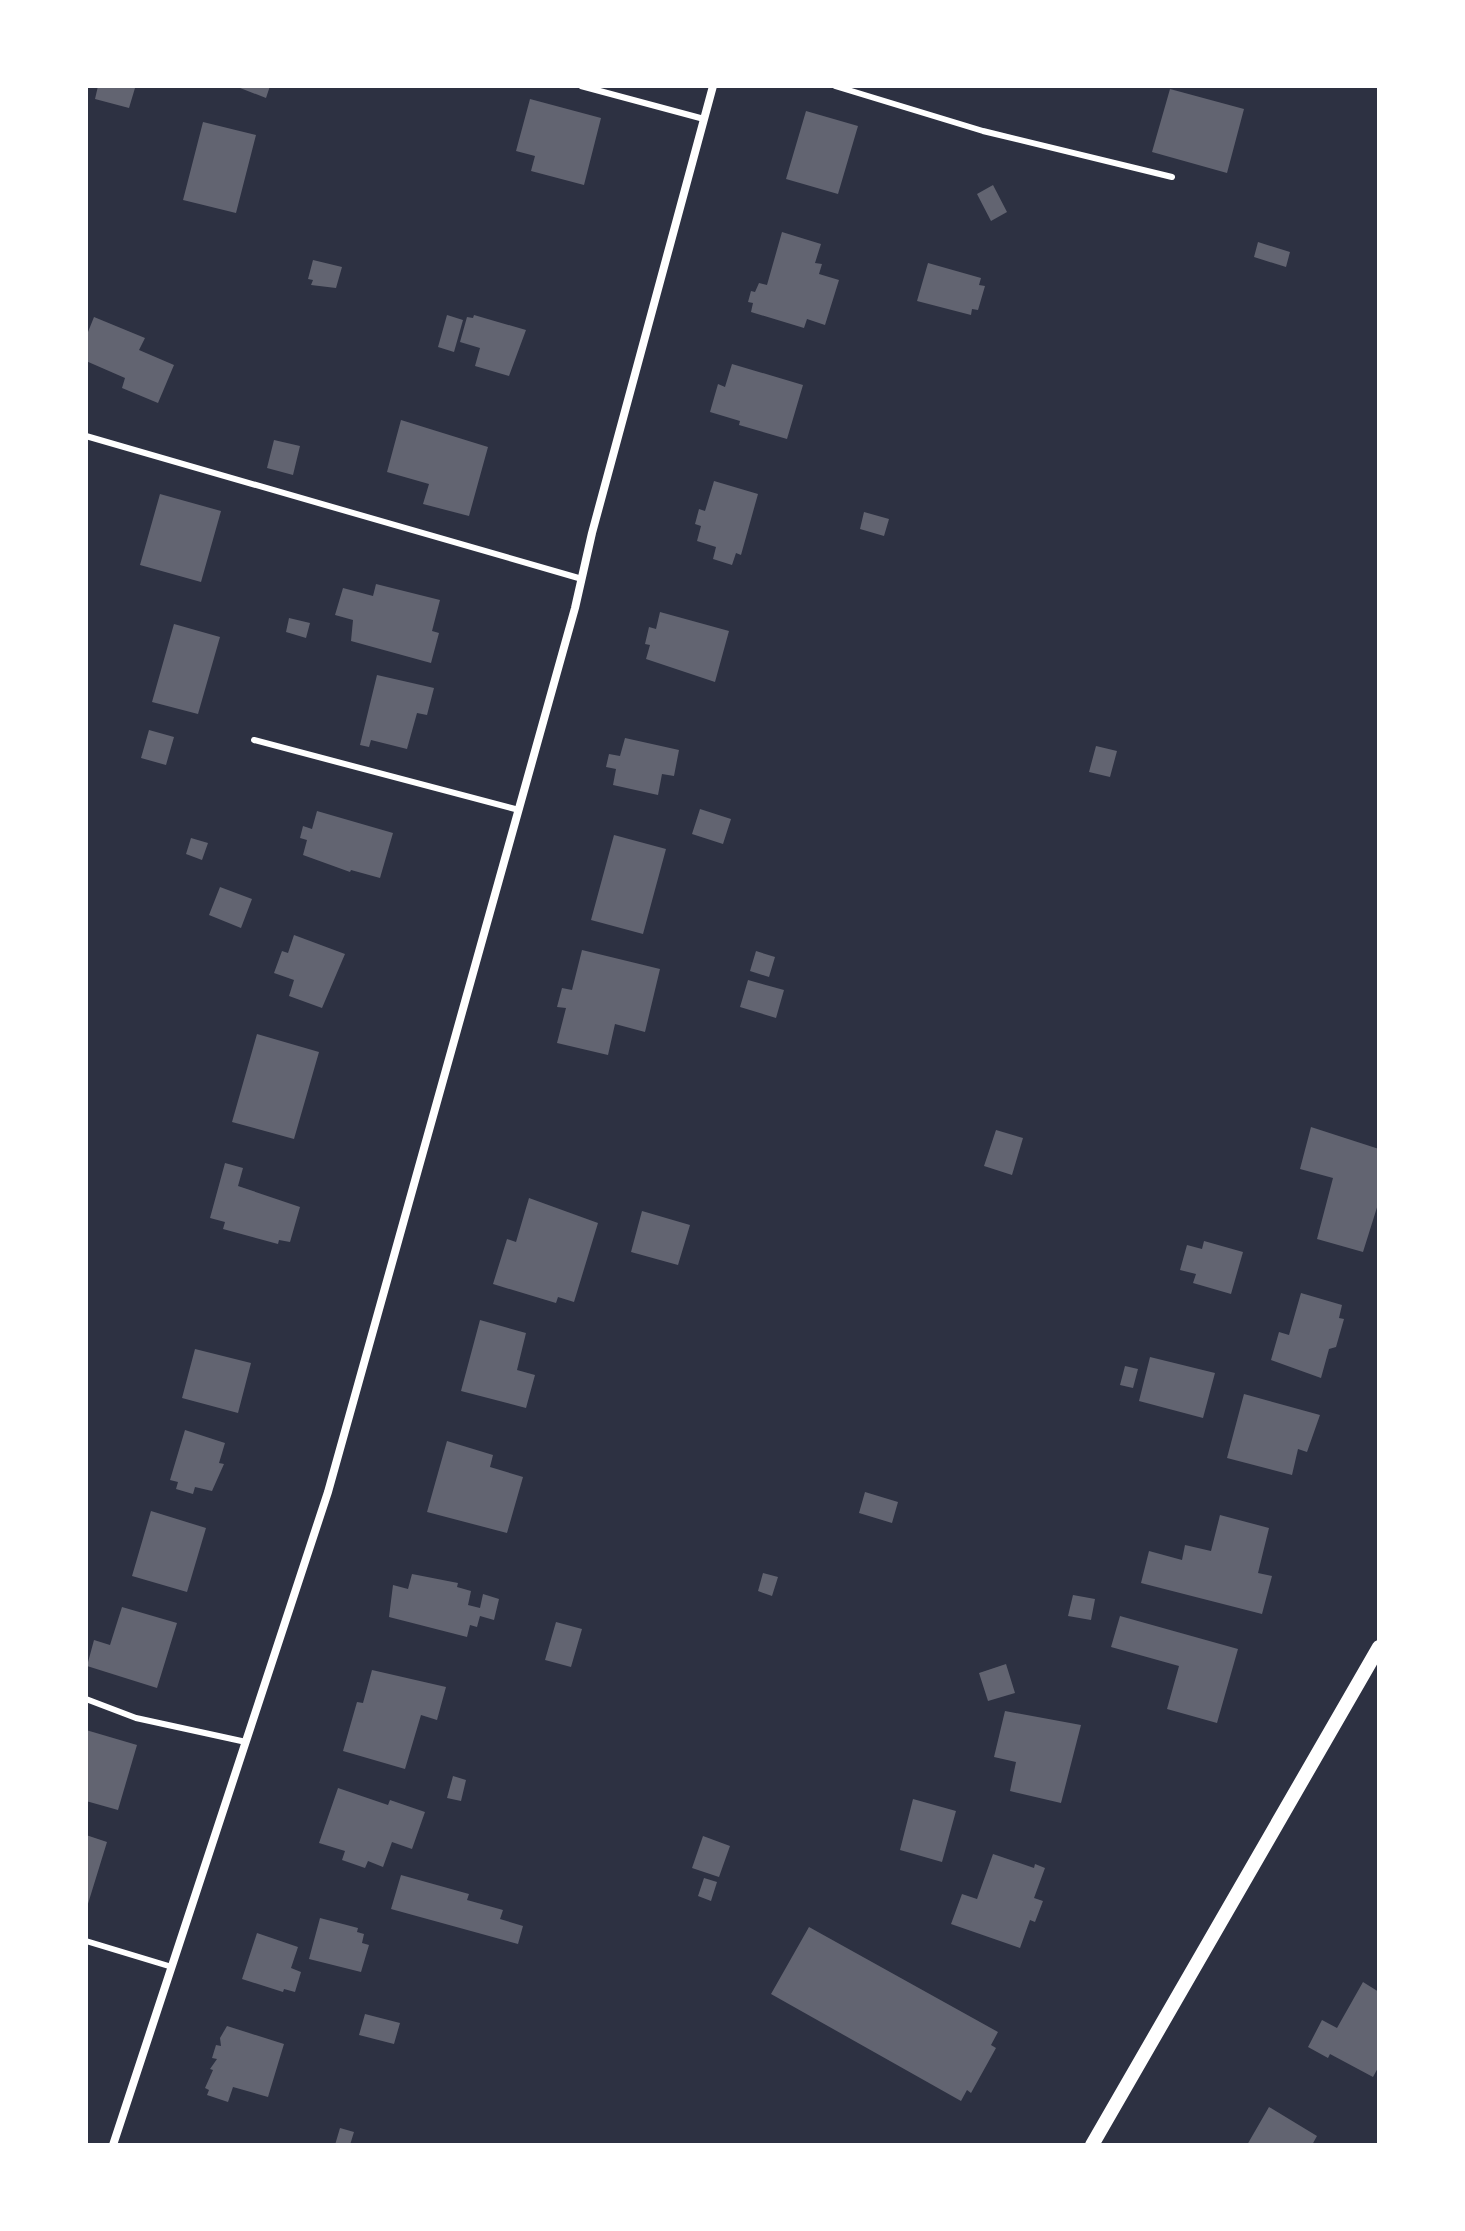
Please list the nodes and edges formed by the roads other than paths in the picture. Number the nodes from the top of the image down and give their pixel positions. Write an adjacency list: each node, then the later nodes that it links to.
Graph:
1 (581, 86): 4 (lane)
2 (713, 86): 4 (street)
3 (835, 86): 5 (lane)
4 (704, 119): 7 (street)
5 (1172, 177)
6 (86, 436): 7 (lane)
7 (582, 579): 9 (street)
8 (254, 740): 9 (lane)
9 (519, 810): 12 (street)
10 (1379, 1647): 16 (street)
11 (86, 1699): 12 (lane)
12 (246, 1742): 14 (street)
13 (86, 1941): 14 (lane)
14 (172, 1967): 15 (street)
15 (113, 2145)
16 (1092, 2145)

